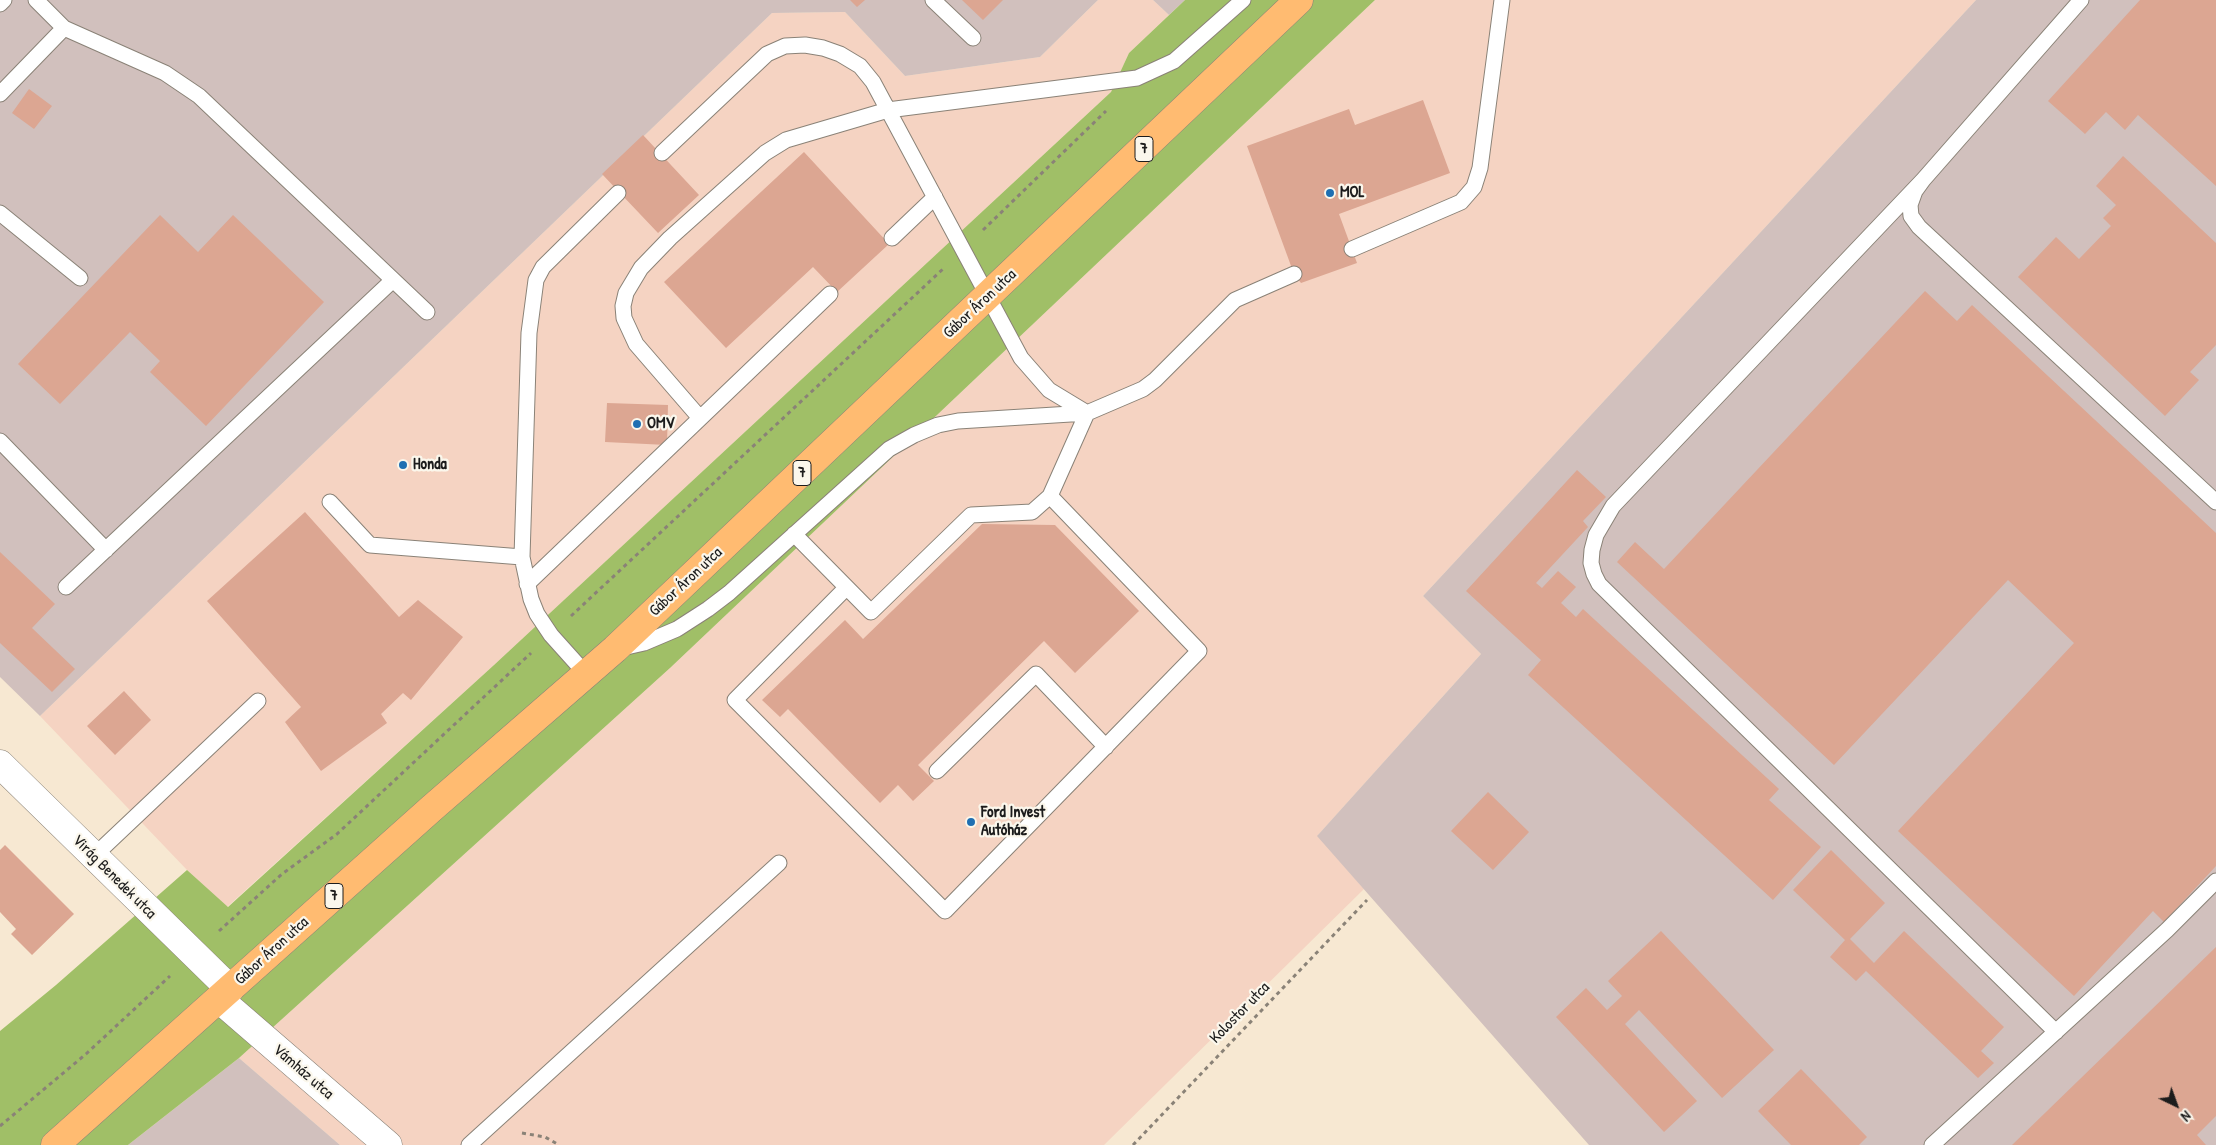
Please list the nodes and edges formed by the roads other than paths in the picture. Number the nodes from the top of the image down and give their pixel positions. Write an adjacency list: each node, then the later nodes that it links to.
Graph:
1 (4, 0): 8 (lane)
2 (36, 0): 9 (lane)
3 (933, 0): 10 (lane)
4 (1242, 0): 12 (lane)
5 (1299, 0): 24 (main road, Gábor Áron utca / 7)
6 (1502, 0): 19 (lane)
7 (2080, 0): 14 (lane)
8 (0, 4)
9 (64, 28): 11 (lane); 22 (lane)
10 (973, 38)
11 (0, 94)
12 (888, 110): 13 (lane); 16 (lane); 27 (lane)
13 (662, 153)
14 (1923, 180): 31 (lane); 48 (lane)
15 (618, 193): 34 (lane)
16 (935, 198): 18 (lane); 24 (lane)
17 (0, 213): 21 (lane)
18 (892, 238)
19 (1352, 249)
20 (1294, 274): 26 (lane)
21 (80, 278)
22 (393, 280): 25 (lane); 33 (lane)
23 (830, 294): 27 (lane)
24 (988, 297): 26 (lane); 38 (main road, Gábor Áron utca / 7)
25 (426, 312)
26 (1087, 413): 29 (lane); 32 (lane)
27 (700, 418): 35 (lane)
28 (0, 441): 33 (lane)
29 (1050, 496): 37 (lane); 41 (lane)
30 (330, 502): 34 (lane)
31 (2216, 502)
32 (794, 534): 37 (lane); 38 (lane)
33 (106, 550): 36 (lane)
34 (522, 557): 35 (lane)
35 (527, 584): 39 (lane)
36 (66, 587)
37 (846, 588): 41 (lane)
38 (615, 649): 39 (main road, Gábor Áron utca / 7)
39 (586, 674): 47 (main road, Gábor Áron utca / 7)
40 (258, 701): 44 (lane)
41 (1106, 747): 43 (lane)
42 (0, 764): 44 (street, Virág Benedek utca)
43 (937, 772)
44 (94, 856): 47 (street, Virág Benedek utca)
45 (779, 864): 51 (lane)
46 (2216, 881): 48 (lane)
47 (224, 994): 49 (main road, Gábor Áron utca / 7); 50 (street, Vámház utca)
48 (2056, 1032): 52 (lane)
49 (55, 1145)
50 (388, 1145)
51 (469, 1145)
52 (1932, 1145)

